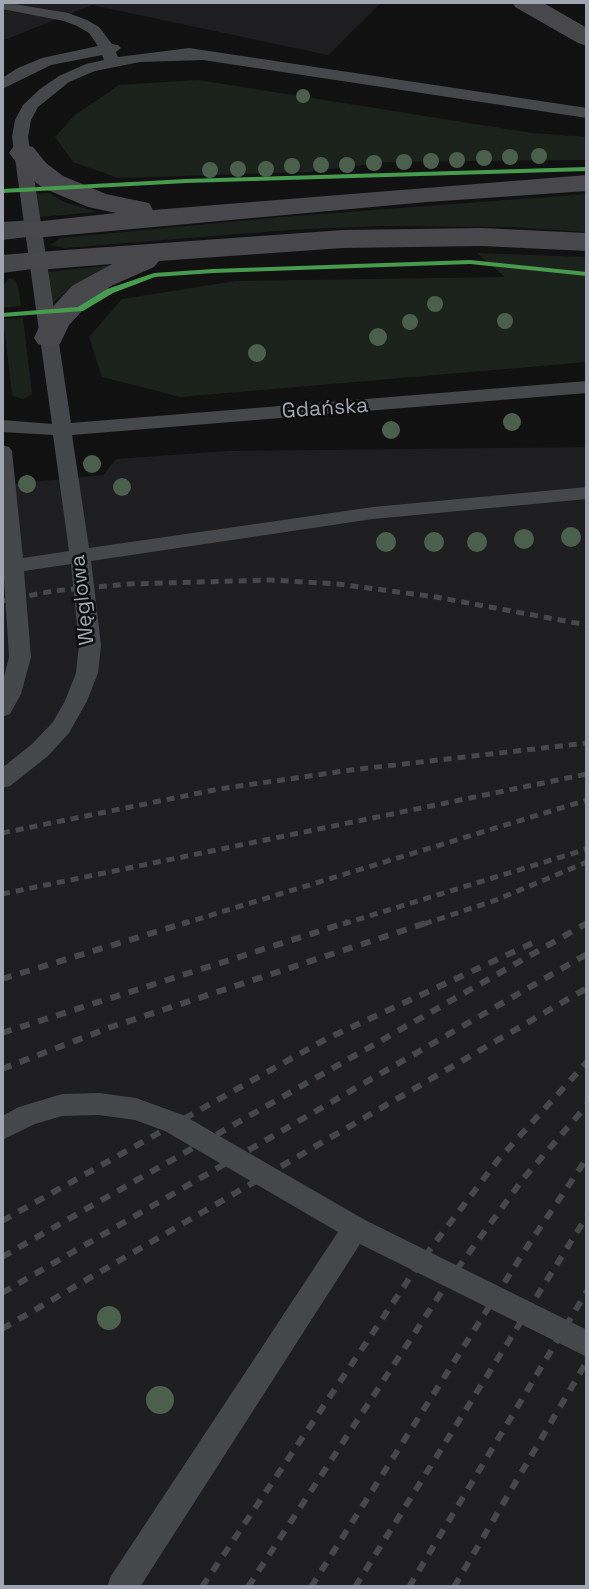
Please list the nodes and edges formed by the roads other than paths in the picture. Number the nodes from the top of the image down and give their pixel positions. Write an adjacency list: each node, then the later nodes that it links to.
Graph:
1 (524, 2): 3 (main road)
2 (2, 5): 4 (lane)
3 (587, 38)
4 (110, 55): 5 (lane); 6 (lane); 8 (lane)
5 (2, 84)
6 (587, 113)
7 (2, 134): 8 (lane)
8 (22, 144): 10 (main road); 11 (lane)
9 (587, 183): 10 (main road)
10 (186, 215): 11 (main road)
11 (34, 229): 12 (street); 15 (lane)
12 (2, 231)
13 (587, 242): 14 (main road)
14 (180, 249): 15 (main road); 17 (main road)
15 (38, 261): 16 (street); 17 (lane)
16 (2, 264)
17 (49, 338): 20 (lane)
18 (587, 387): 20 (lane, Gdańska)
19 (2, 426): 20 (lane, Gdańska)
20 (61, 430): 23 (lane, Węglowa)
21 (2, 451): 24 (lane)
22 (587, 493): 23 (lane)
23 (80, 556): 24 (lane); 26 (lane, Węglowa)
24 (13, 566): 25 (lane)
25 (2, 709)
26 (2, 780)
27 (2, 1129): 28 (lane)
28 (355, 1228): 29 (lane); 30 (lane)
29 (587, 1344)
30 (122, 1587)

